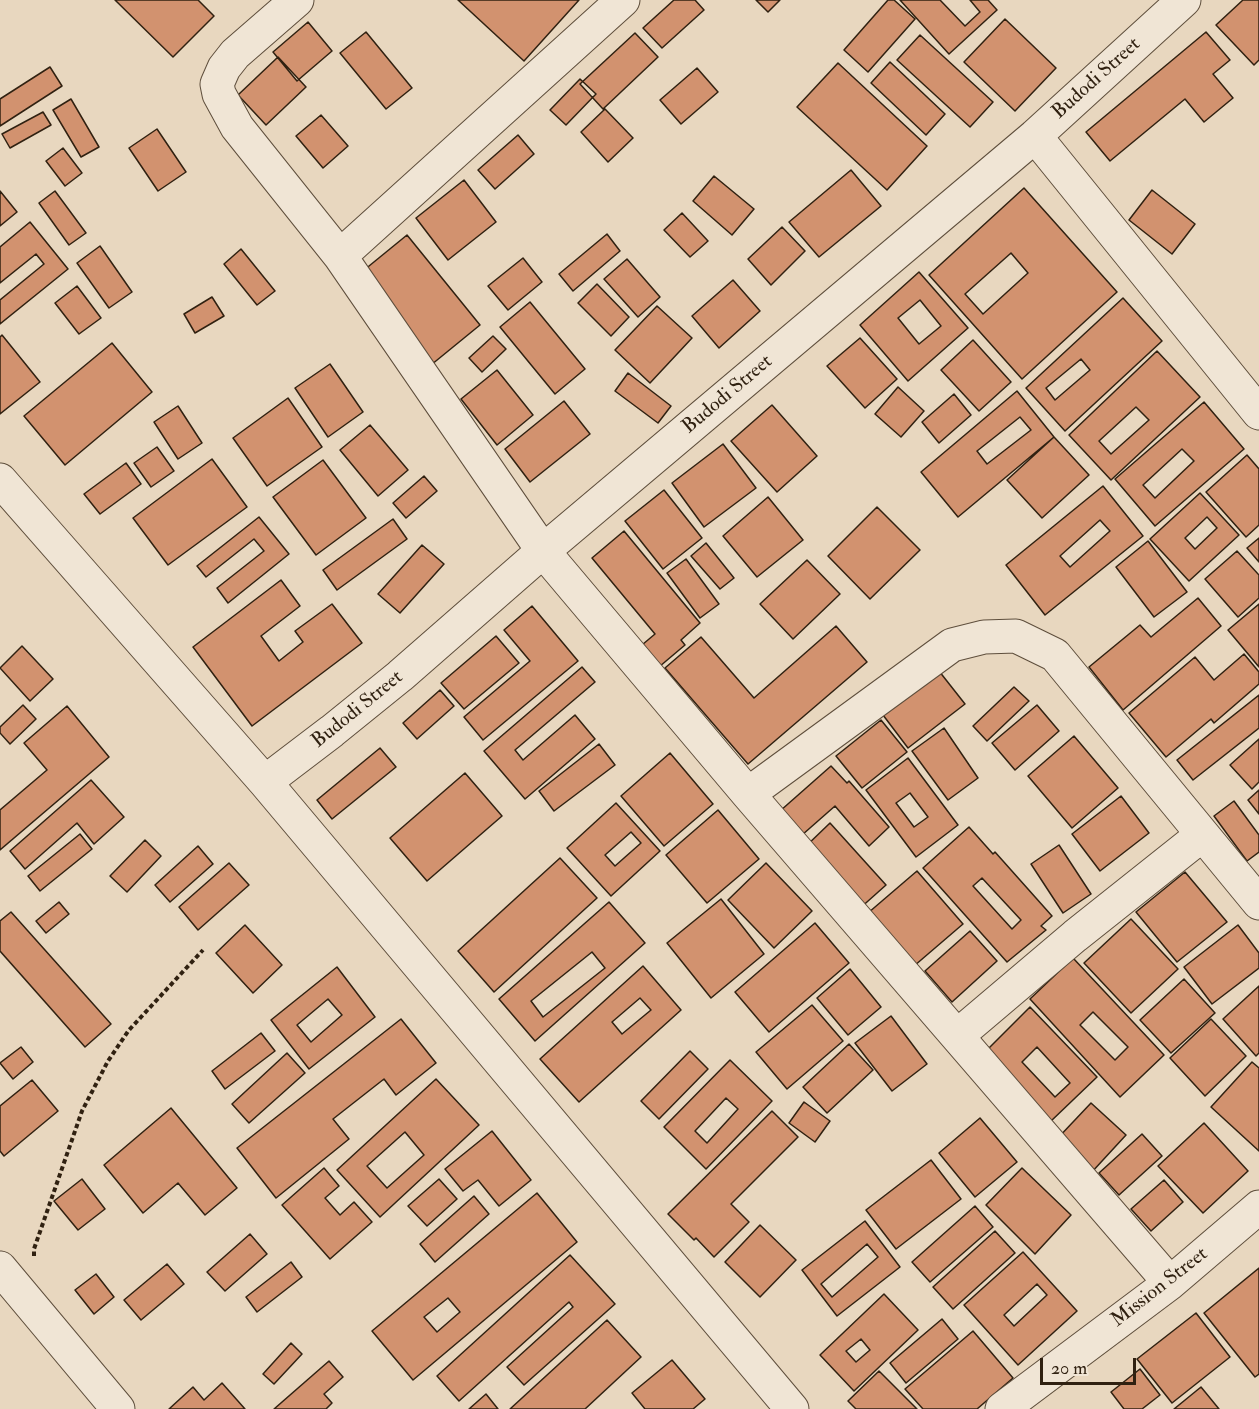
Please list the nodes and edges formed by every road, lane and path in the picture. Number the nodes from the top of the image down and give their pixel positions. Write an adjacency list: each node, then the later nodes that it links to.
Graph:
1 (297, 0): 5 (street)
2 (623, 0): 5 (street)
3 (1184, 0): 4 (street, Budodi Street)
4 (1035, 136): 6 (street); 8 (street, Budodi Street)
5 (340, 256): 8 (street)
6 (1259, 413)
7 (0, 480): 9 (street)
8 (543, 551): 9 (street, Budodi Street); 10 (street)
9 (265, 783): 20 (street)
10 (748, 794): 11 (street); 14 (street)
11 (1202, 835): 12 (street); 14 (street)
12 (1259, 903)
13 (203, 950): 18 (path)
14 (957, 1036): 17 (street)
15 (1259, 1207): 17 (street, Mission Street)
16 (0, 1268): 18 (street)
17 (1170, 1283): 21 (street, Mission Street)
18 (32, 1305): 19 (street)
19 (118, 1409)
20 (792, 1409)
21 (1002, 1409)

